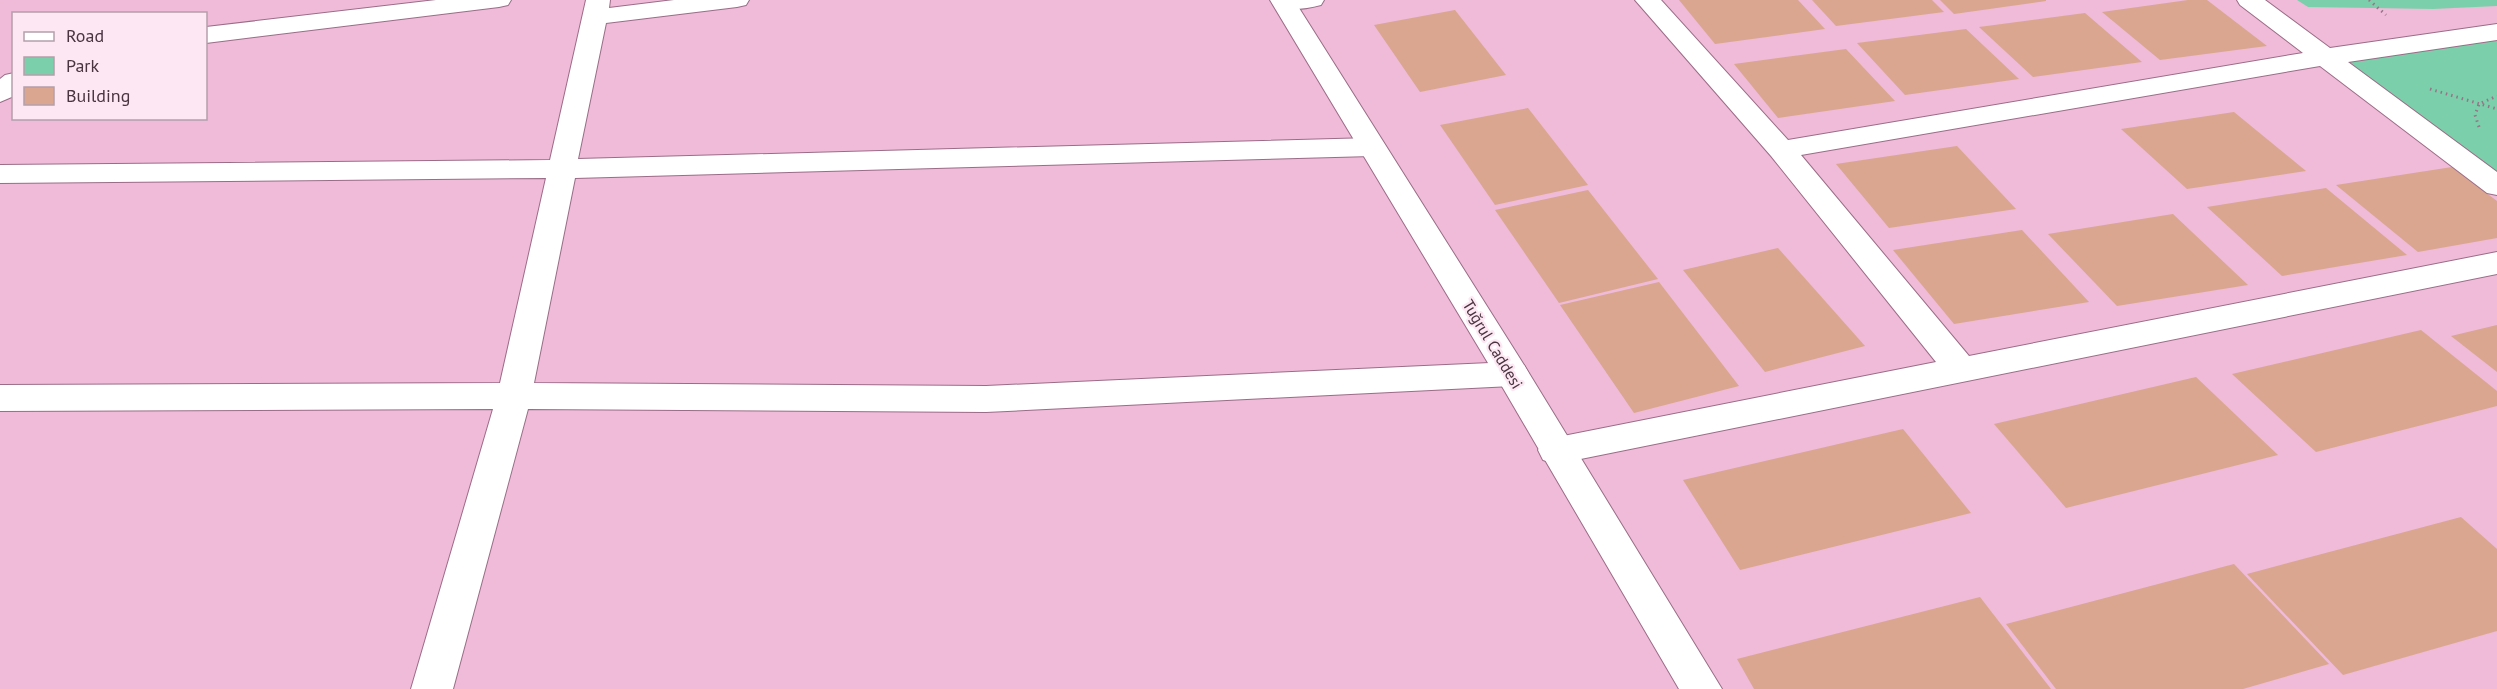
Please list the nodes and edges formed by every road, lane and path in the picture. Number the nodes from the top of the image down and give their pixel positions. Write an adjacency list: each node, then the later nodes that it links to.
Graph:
1 (499, 0): 8 (street)
2 (737, 0): 6 (street)
3 (1647, 0): 15 (street)
4 (2249, 0): 9 (street)
5 (1293, 1): 14 (street, Tuğrul Caddesi)
6 (597, 9): 16 (street)
7 (2497, 32): 9 (street)
8 (207, 35)
9 (2326, 57): 15 (street); 18 (street)
10 (12, 83): 11 (street)
11 (0, 94)
12 (2497, 96): 13 (path)
13 (2480, 129)
14 (1372, 147): 16 (street); 21 (street, Tuğrul Caddesi)
15 (1781, 150): 20 (street)
16 (562, 169): 17 (street); 22 (street)
17 (0, 174)
18 (2497, 186)
19 (2497, 263): 20 (street)
20 (1961, 369): 24 (street)
21 (1512, 374): 22 (street); 24 (street, Tuğrul Caddesi)
22 (514, 396): 23 (street); 25 (street)
23 (0, 398)
24 (1556, 450): 26 (street, Tuğrul Caddesi)
25 (432, 689)
26 (1701, 689)

